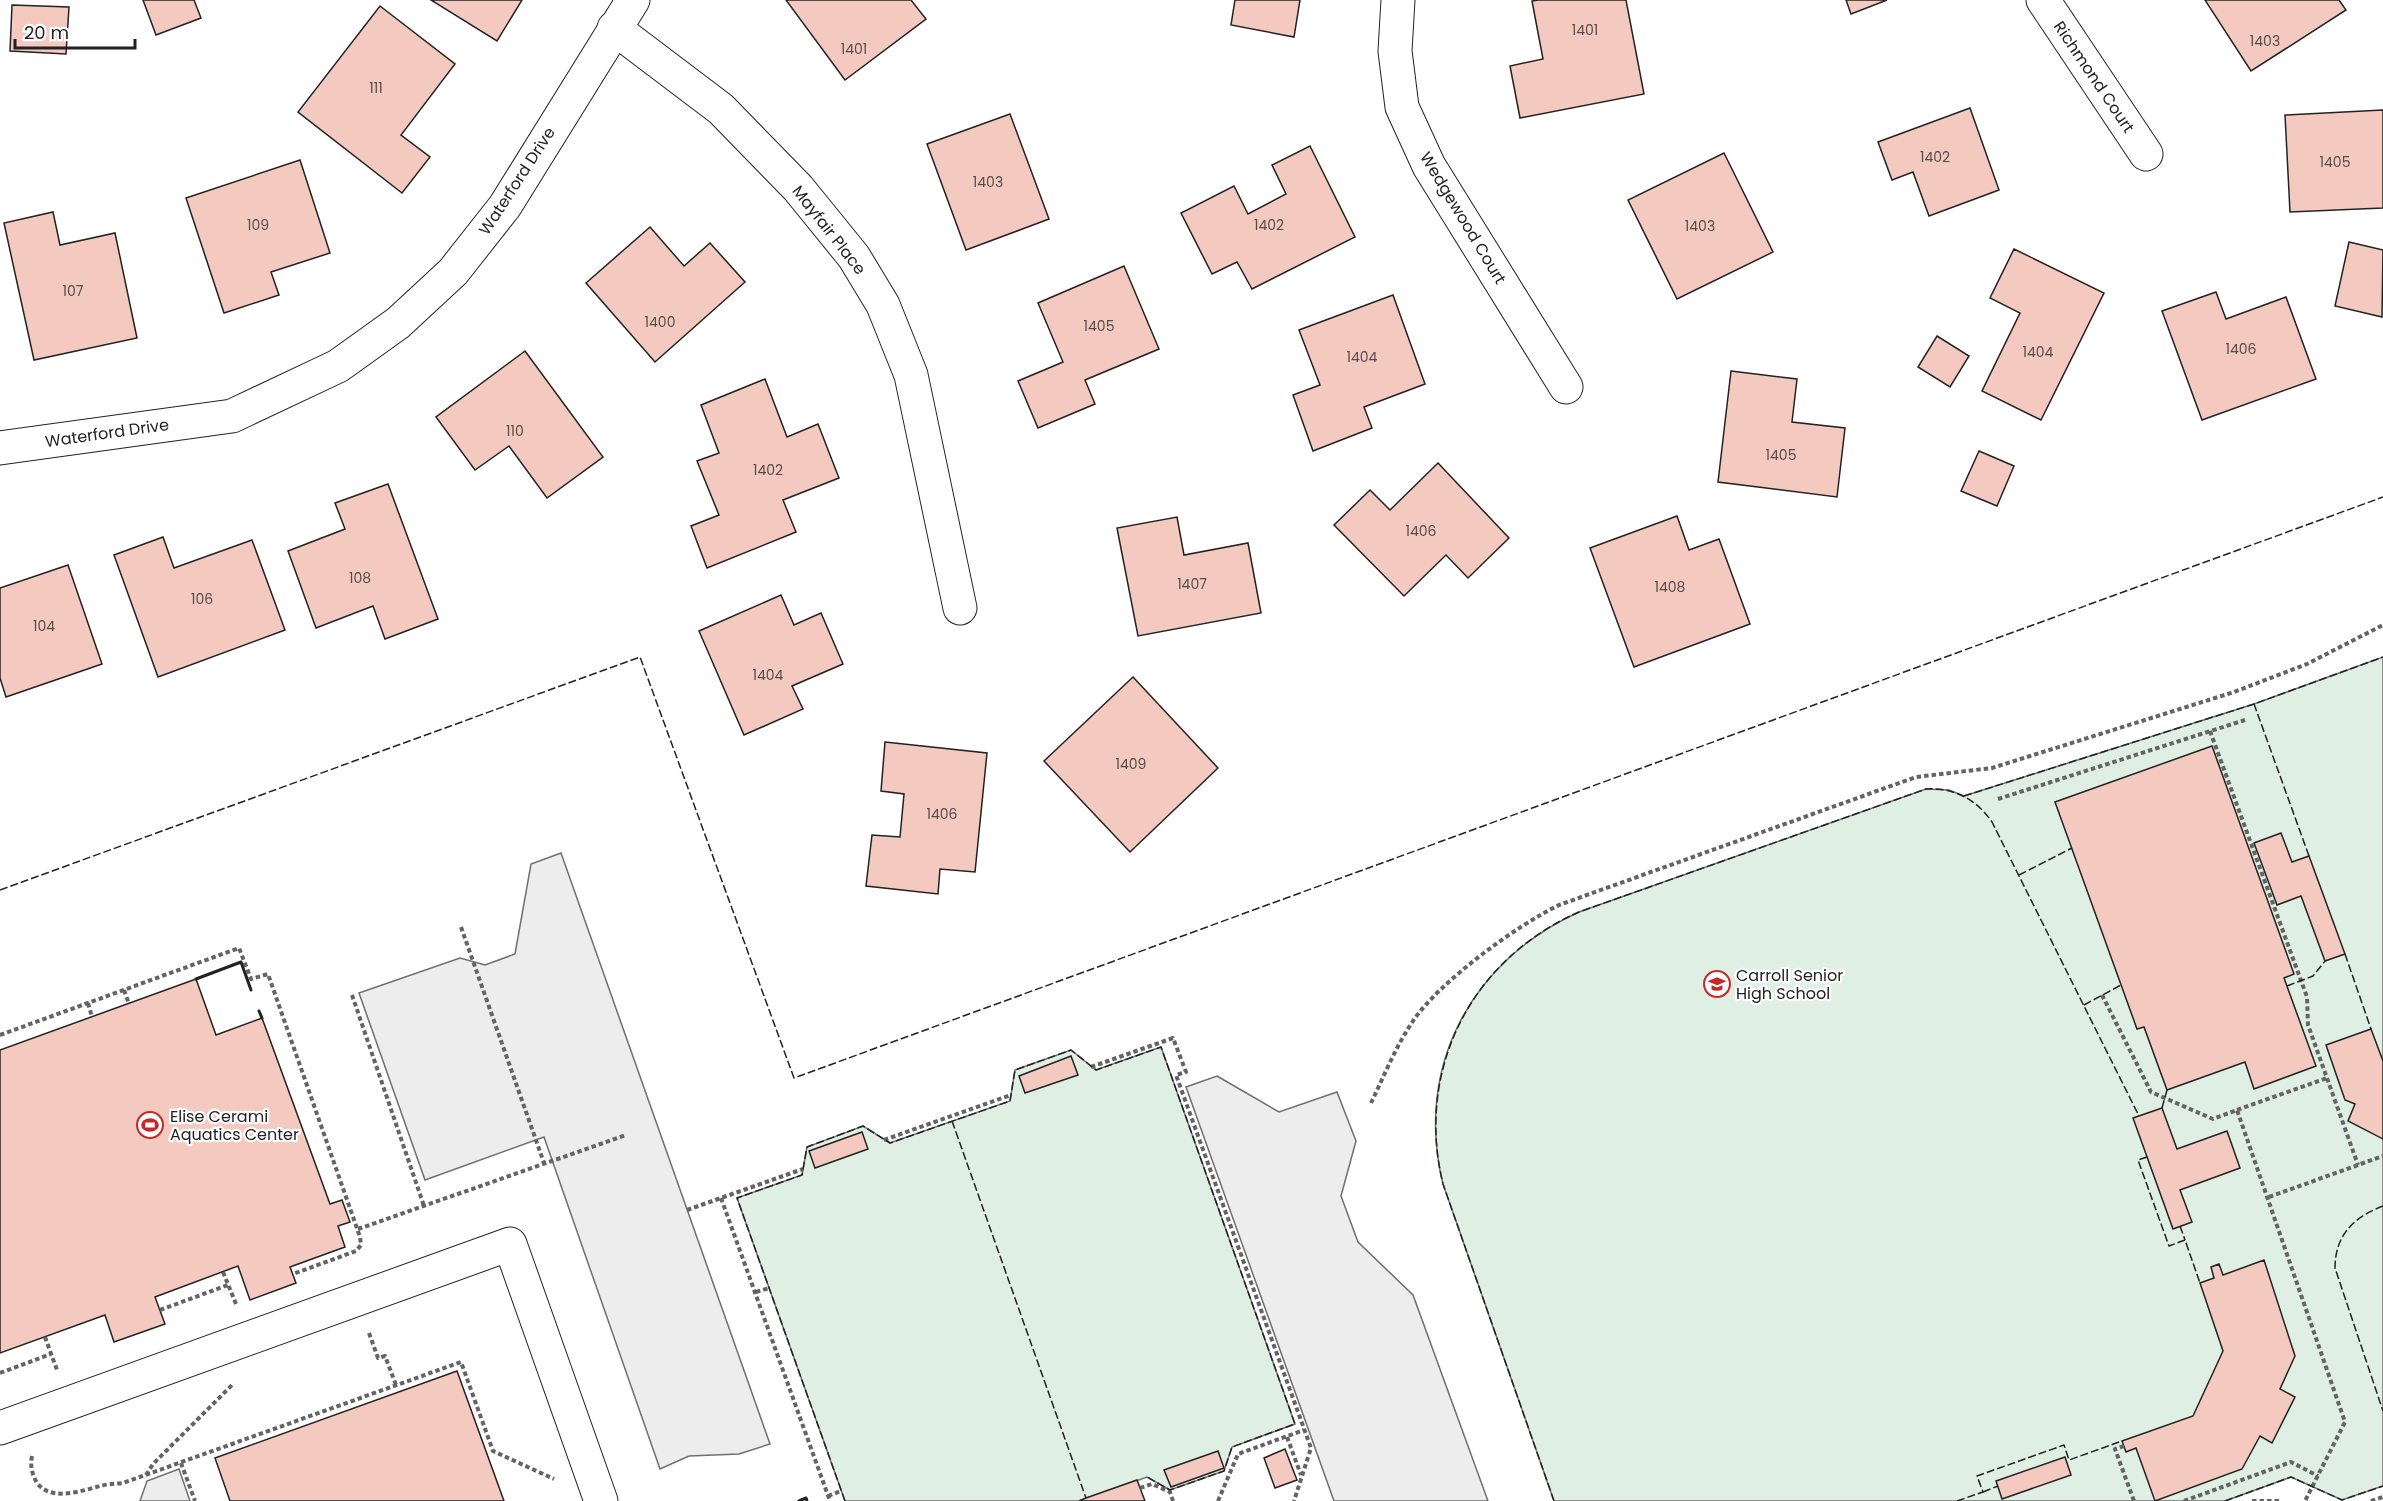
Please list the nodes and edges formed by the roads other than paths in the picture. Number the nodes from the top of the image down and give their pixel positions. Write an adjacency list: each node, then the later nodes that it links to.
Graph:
1 (633, 0): 4 (street, Waterford Drive)
2 (1398, 0): 6 (street, Wedgewood Court)
3 (2043, 0): 5 (street, Richmond Court)
4 (614, 28): 7 (street, Waterford Drive); 8 (street, Mayfair Place)
5 (2146, 154)
6 (1566, 387)
7 (0, 448)
8 (960, 608)
9 (0, 1428): 10 (street)
10 (596, 1486)

